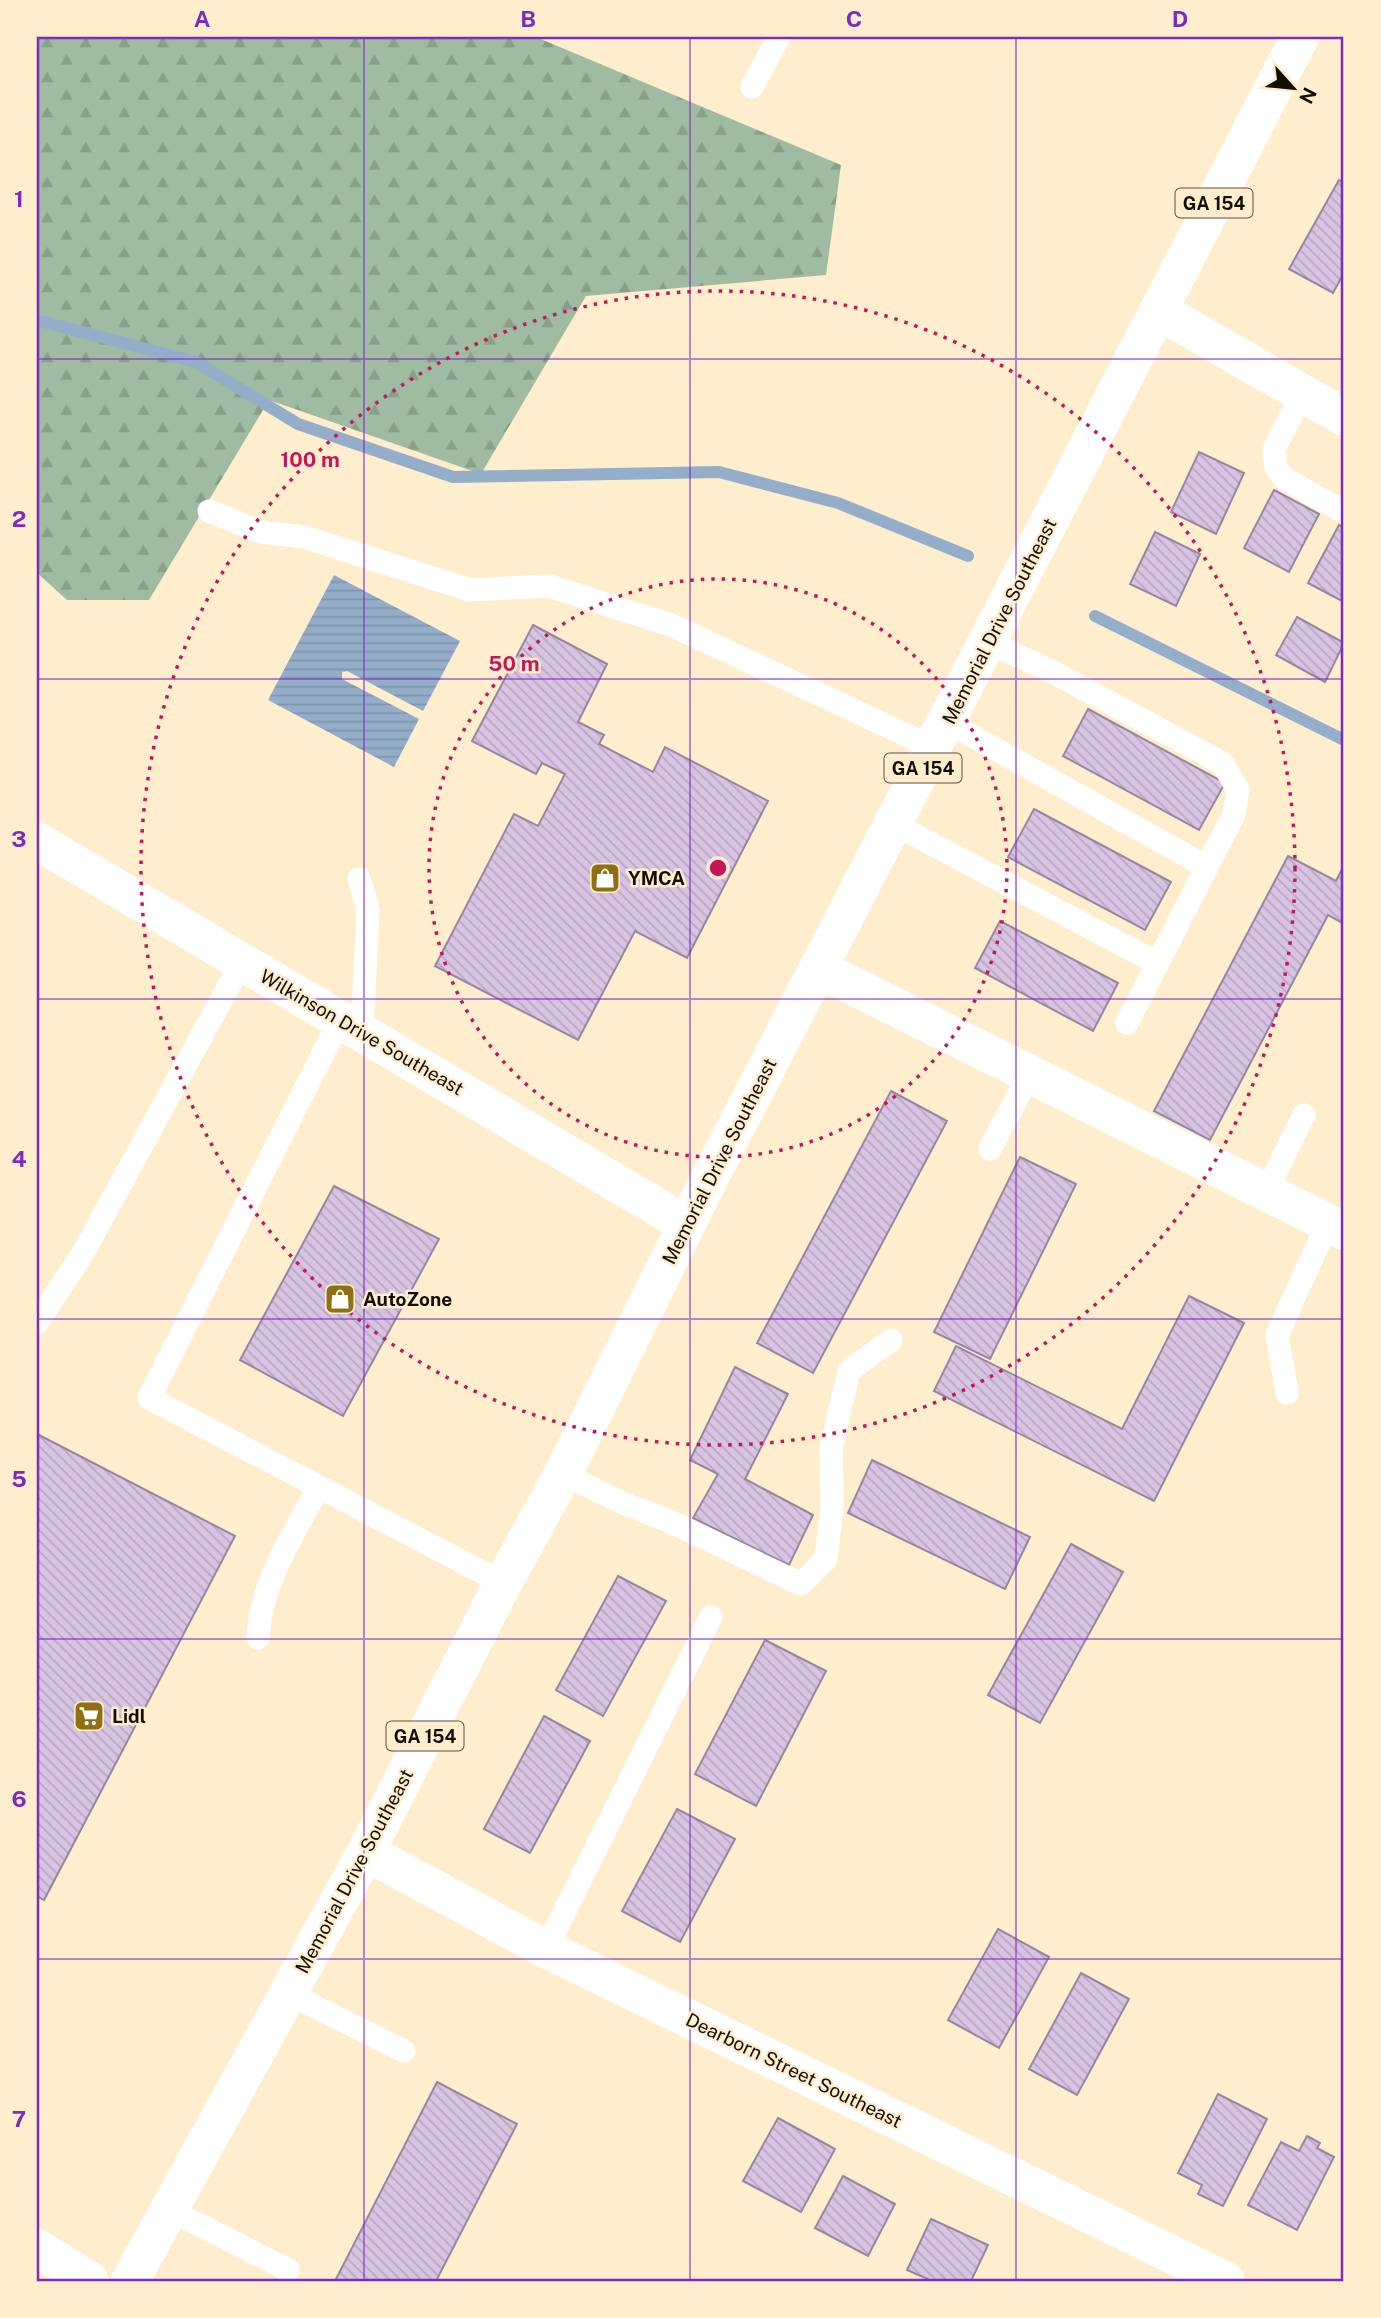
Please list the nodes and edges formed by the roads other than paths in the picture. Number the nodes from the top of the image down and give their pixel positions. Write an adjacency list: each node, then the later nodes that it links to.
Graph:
1 (779, 37): 3 (lane)
2 (1300, 37): 4 (street, Memorial Drive Southeast / GA 154)
3 (752, 87)
4 (1159, 311): 5 (street); 9 (street, Memorial Drive Southeast / GA 154)
5 (1302, 394): 6 (street); 8 (lane)
6 (1344, 416)
7 (209, 511): 10 (lane)
8 (1344, 512)
9 (988, 642): 10 (street, Memorial Drive Southeast / GA 154); 13 (lane)
10 (940, 735): 11 (street, Memorial Drive Southeast / GA 154); 13 (lane)
11 (894, 824): 16 (lane); 17 (street, Memorial Drive Southeast / GA 154)
12 (37, 841): 15 (street, Wilkinson Drive Southeast)
13 (1207, 867): 16 (lane)
14 (359, 879): 19 (lane)
15 (242, 962): 19 (street, Wilkinson Drive Southeast); 26 (lane)
16 (1157, 963): 18 (lane)
17 (819, 969): 20 (street); 24 (street, Memorial Drive Southeast / GA 154)
18 (1127, 1023)
19 (351, 1026): 24 (street, Wilkinson Drive Southeast); 30 (lane)
20 (1030, 1074): 22 (lane); 23 (street)
21 (1304, 1115): 23 (lane)
22 (990, 1149)
23 (1266, 1192): 25 (street)
24 (686, 1224): 29 (street, Memorial Drive Southeast / GA 154)
25 (1336, 1227): 28 (lane)
26 (37, 1323)
27 (891, 1340): 29 (lane)
28 (1287, 1393)
29 (563, 1474): 31 (street, Memorial Drive Southeast / GA 154)
30 (319, 1487): 31 (lane); 33 (lane)
31 (503, 1583): 34 (street, Memorial Drive Southeast / GA 154)
32 (711, 1617): 35 (lane)
33 (258, 1638)
34 (366, 1852): 35 (street, Dearborn Street Southeast); 36 (street, Memorial Drive Southeast / GA 154)
35 (546, 1949): 43 (street, Dearborn Street Southeast)
36 (289, 1994): 37 (lane); 38 (street, Memorial Drive Southeast / GA 154)
37 (404, 2051)
38 (170, 2210): 40 (lane); 42 (street, Memorial Drive Southeast / GA 154)
39 (37, 2248): 41 (street)
40 (288, 2270)
41 (90, 2281)
42 (130, 2281)
43 (1226, 2281)

